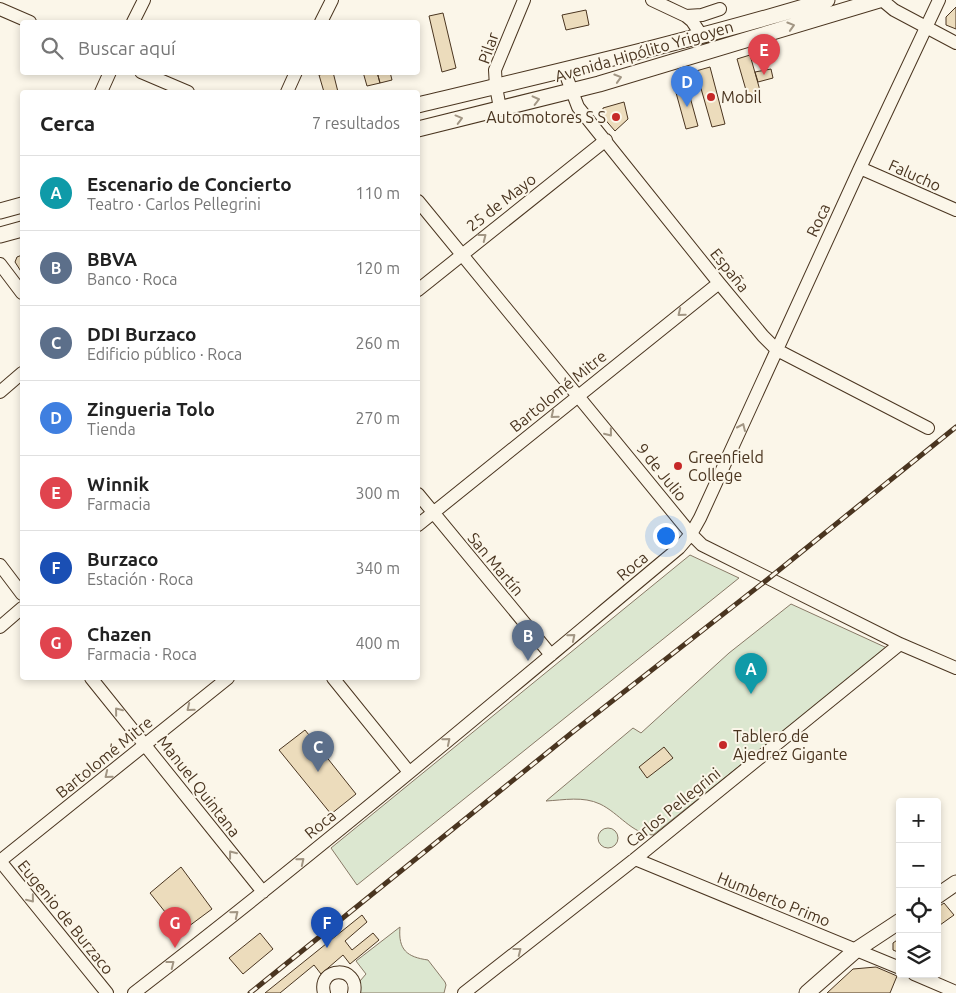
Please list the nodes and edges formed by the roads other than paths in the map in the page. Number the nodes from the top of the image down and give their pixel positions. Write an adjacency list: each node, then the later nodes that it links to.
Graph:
1 (144, 0): 12 (street)
2 (332, 0): 13 (street)
3 (524, 0): 22 (street, Pilar)
4 (652, 0): 10 (street)
5 (827, 0): 15 (main road, Avenida Hipólito Yrigoyen)
6 (880, 0): 14 (street); 26 (main road, Avenida Hipólito Yrigoyen, one-way to 6)
7 (939, 0): 14 (street, Roca)
8 (722, 5): 10 (street); 15 (street)
9 (0, 9): 11 (street)
10 (686, 16): 16 (street)
11 (25, 20)
12 (134, 20)
13 (322, 20)
14 (926, 28): 17 (street); 31 (street, Roca)
15 (724, 30): 16 (main road, Avenida Hipólito Yrigoyen)
16 (702, 36): 18 (main road, Avenida Hipólito Yrigoyen)
17 (956, 43)
18 (564, 70): 22 (main road, Avenida Hipólito Yrigoyen); 26 (street, España)
19 (109, 75): 23 (street)
20 (148, 75): 24 (street)
21 (295, 75): 25 (street)
22 (496, 87): 27 (main road, Avenida Hipólito Yrigoyen); 28 (street, Pilar)
23 (103, 90)
24 (183, 90)
25 (288, 90)
26 (571, 91): 28 (main road, Avenida Hipólito Yrigoyen, one-way to 26); 30 (street, España)
27 (420, 105)
28 (500, 108): 29 (main road, Avenida Hipólito Yrigoyen, one-way to 28)
29 (420, 128)
30 (606, 140): 38 (street, 25 de Mayo, one-way to 30); 40 (street, España)
31 (860, 168): 34 (street, Falucho); 43 (street, Roca)
32 (420, 203): 38 (street, 9 de Julio)
33 (20, 206): 35 (main road)
34 (956, 210)
35 (0, 211)
36 (20, 230): 37 (main road)
37 (0, 235)
38 (462, 254): 41 (street, 25 de Mayo); 46 (street, 9 de Julio)
39 (0, 264): 42 (street)
40 (719, 283): 43 (street, España); 46 (street, Bartolomé Mitre, one-way to 46)
41 (420, 288)
42 (20, 290)
43 (777, 350): 47 (street, España); 51 (street, Roca, one-way to 43)
44 (20, 376): 45 (street)
45 (0, 392)
46 (579, 396): 49 (street, Bartolomé Mitre, one-way to 49); 51 (street, 9 de Julio, one-way to 51)
47 (928, 428)
48 (420, 497): 49 (street, San Martín)
49 (432, 513): 50 (street, Bartolomé Mitre); 57 (street, San Martín)
50 (420, 523)
51 (691, 534): 56 (street, 9 de Julio); 57 (street, Roca, one-way to 51)
52 (0, 565): 53 (street)
53 (20, 591)
54 (20, 610): 55 (street)
55 (0, 627)
56 (900, 644): 58 (street, 9 de Julio); 64 (street, Carlos Pellegrini)
57 (551, 655): 63 (street, Roca, one-way to 57)
58 (956, 668)
59 (93, 680): 62 (street, Manuel Quintana, one-way to 59)
60 (226, 680): 62 (street, Bartolomé Mitre, one-way to 62)
61 (335, 680): 63 (street)
62 (146, 744): 65 (street, Bartolomé Mitre, one-way to 65); 67 (street, Manuel Quintana, one-way to 62)
63 (409, 772): 67 (street, Roca, one-way to 63)
64 (635, 859): 70 (street, Humberto Primo); 79 (street, Carlos Pellegrini, one-way to 64)
65 (0, 861): 75 (street, Eugenio de Burzaco, one-way to 75)
66 (956, 884): 68 (main road)
67 (263, 892): 76 (street, Roca, one-way to 67)
68 (941, 893)
69 (896, 924): 70 (main road)
70 (856, 950): 71 (street, Humberto Primo); 73 (main road)
71 (896, 966)
72 (923, 978): 74 (street)
73 (811, 992)
74 (956, 992)
75 (107, 993)
76 (134, 993)
77 (324, 993): 78 (street)
78 (354, 993)
79 (464, 993)

